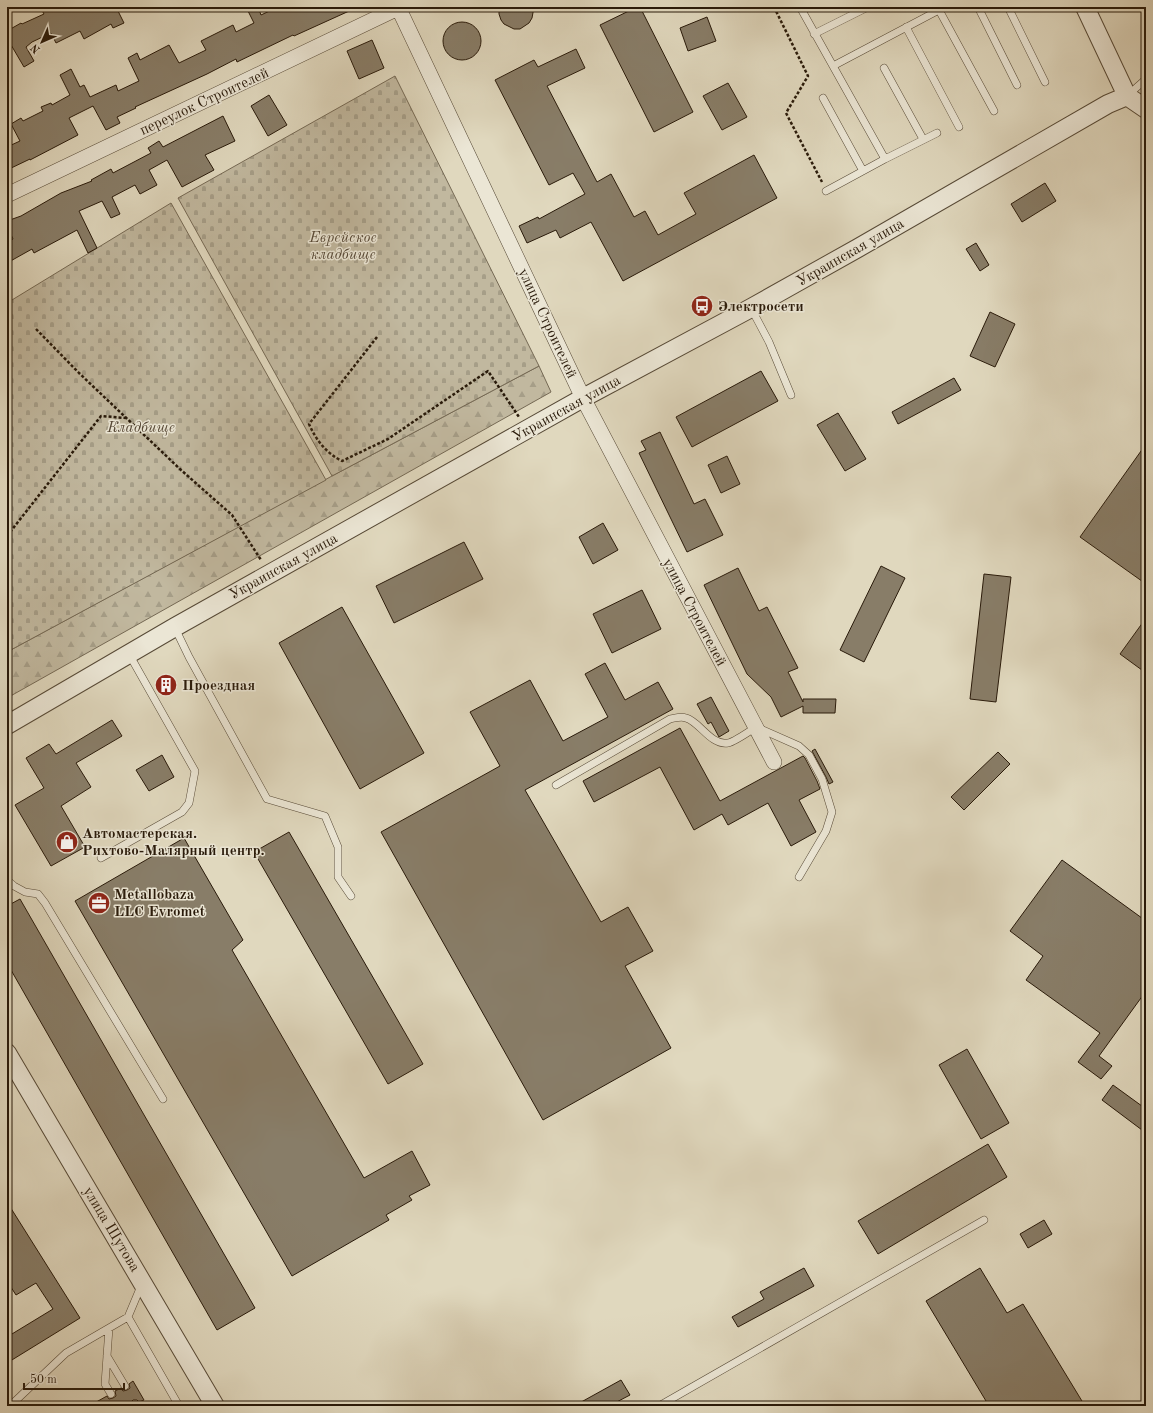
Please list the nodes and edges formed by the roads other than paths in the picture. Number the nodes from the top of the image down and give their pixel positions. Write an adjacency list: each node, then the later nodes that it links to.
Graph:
1 (399, 7): 25 (street, переулок Строителей); 28 (street, улица Строителей)
2 (800, 7): 9 (lane)
3 (868, 7): 9 (lane)
4 (978, 7): 14 (lane)
5 (1008, 7): 13 (lane)
6 (1085, 7): 15 (street)
7 (939, 8): 8 (lane); 18 (lane)
8 (906, 27): 10 (lane); 19 (lane)
9 (814, 34): 10 (lane)
10 (833, 66): 22 (lane)
11 (884, 68): 21 (lane)
12 (1146, 79): 15 (lane)
13 (1045, 82)
14 (1017, 85)
15 (1127, 96): 17 (street); 26 (street, Украинская улица)
16 (823, 98): 23 (lane)
17 (1146, 110)
18 (994, 111)
19 (960, 127)
20 (937, 134): 21 (lane)
21 (923, 139): 22 (lane)
22 (885, 159): 23 (lane)
23 (863, 171): 24 (lane)
24 (826, 191)
25 (7, 195)
26 (751, 308): 27 (lane); 28 (street, Украинская улица)
27 (791, 395)
28 (583, 398): 29 (street, Украинская улица); 32 (street, улица Строителей)
29 (175, 628): 30 (street, Украинская улица); 38 (lane)
30 (129, 654): 31 (street, Украинская улица); 35 (lane)
31 (7, 725)
32 (756, 727): 33 (street, улица Строителей); 34 (lane); 36 (lane)
33 (774, 762)
34 (556, 785)
35 (101, 858)
36 (799, 877)
37 (7, 880): 40 (lane)
38 (351, 896)
39 (7, 1053): 42 (street, улица Шутова)
40 (164, 1099)
41 (984, 1220): 51 (lane)
42 (143, 1282): 43 (lane); 50 (street, улица Шутова)
43 (128, 1317): 44 (lane); 49 (lane)
44 (109, 1328): 45 (lane); 48 (lane)
45 (107, 1356): 46 (lane); 47 (lane)
46 (125, 1386)
47 (111, 1394)
48 (10, 1406)
49 (179, 1406)
50 (215, 1406)
51 (659, 1406)

